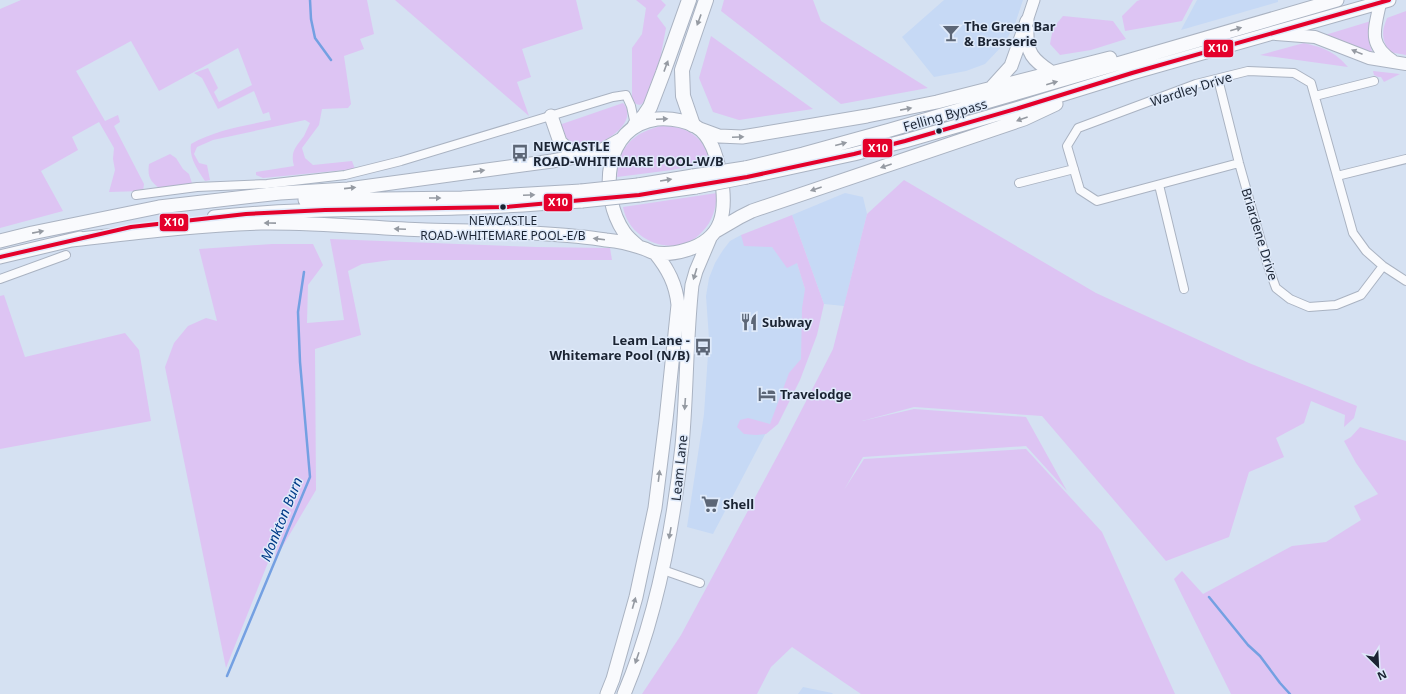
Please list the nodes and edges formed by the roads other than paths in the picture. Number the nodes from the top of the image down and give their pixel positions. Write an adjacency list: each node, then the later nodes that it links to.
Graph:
1 (690, 0): 17 (highway, one-way to 1)
2 (706, 0): 18 (highway, one-way to 18)
3 (1034, 0): 6 (main road)
4 (1337, 0): 8 (highway, Felling Bypass, one-way to 4)
5 (1384, 1): 7 (highway, Felling Bypass); 9 (main road)
6 (1027, 21): 10 (highway); 14 (highway)
7 (1269, 34): 9 (main road, one-way to 7); 12 (highway, Felling Bypass)
8 (1159, 52): 10 (highway); 24 (highway, Felling Bypass, one-way to 8)
9 (1400, 63)
10 (1051, 72): 14 (highway)
11 (1218, 79): 15 (street, Wardley Drive); 22 (street, Briardene Drive); 23 (street, Wardley Drive)
12 (1109, 81): 24 (highway, Felling Bypass); 31 (highway, one-way to 31)
13 (1374, 81): 15 (street)
14 (991, 88): 18 (highway, one-way to 14)
15 (1315, 96): 25 (street, Wardley Drive)
16 (551, 116): 17 (street); 20 (highway); 28 (street)
17 (635, 125): 18 (highway, one-way to 18); 19 (highway)
18 (697, 127): 31 (highway)
19 (623, 137): 20 (highway); 34 (highway)
20 (576, 157): 30 (highway, one-way to 20)
21 (1406, 159): 25 (street)
22 (1239, 163): 27 (street, Wardley Drive); 38 (street, Briardene Drive)
23 (1074, 169): 26 (street); 27 (street, Wardley Drive)
24 (746, 172): 29 (highway, Felling Bypass, bridge)
25 (1337, 176): 38 (street, Wardley Drive)
26 (1019, 184)
27 (1159, 185): 41 (street)
28 (136, 195)
29 (581, 196): 30 (highway, Felling Bypass, one-way to 29); 32 (highway, Felling Bypass)
30 (90, 222): 33 (highway, one-way to 30)
31 (713, 235): 35 (highway); 42 (highway, Leam Lane, one-way to 42)
32 (72, 240): 34 (highway, one-way to 32); 37 (highway)
33 (0, 241)
34 (638, 246): 35 (highway)
35 (655, 253): 44 (highway, Leam Lane, one-way to 35)
36 (66, 255): 39 (street)
37 (0, 256)
38 (1383, 266): 40 (street, Wardley Drive)
39 (0, 279)
40 (1406, 281)
41 (1184, 289)
42 (664, 570): 43 (street); 45 (highway, Leam Lane, one-way to 45)
43 (700, 583)
44 (607, 694)
45 (624, 694)

